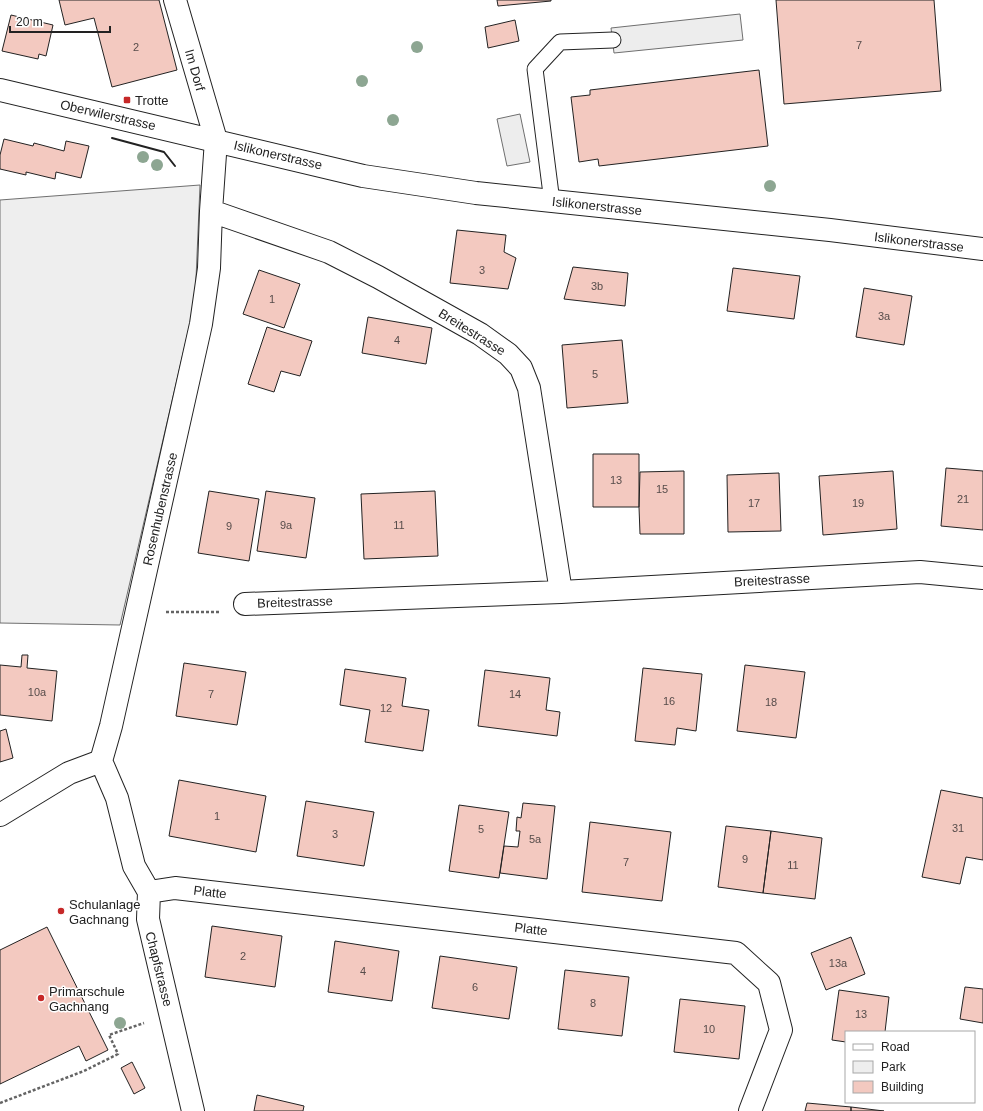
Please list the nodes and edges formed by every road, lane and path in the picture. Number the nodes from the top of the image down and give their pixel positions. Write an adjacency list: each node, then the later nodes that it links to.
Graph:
1 (174, 0): 4 (street, Im Dorf)
2 (613, 40): 5 (lane)
3 (0, 90): 4 (street, Oberwilerstrasse)
4 (216, 140): 5 (street, Islikonerstrasse); 6 (street, Rosenhubenstrasse)
5 (552, 202): 7 (street, Islikonerstrasse)
6 (211, 211): 9 (street, Breitestrasse); 11 (street, Rosenhubenstrasse)
7 (983, 249)
8 (983, 578): 9 (street, Breitestrasse)
9 (561, 592): 10 (street, Breitestrasse)
10 (245, 604): 11 (path)
11 (137, 611): 12 (street, Rosenhubenstrasse)
12 (101, 761): 13 (street); 14 (street)
13 (0, 815)
14 (149, 892): 15 (street, Chapfstrasse); 18 (street, Platte)
15 (170, 1013): 16 (path); 17 (street, Chapfstrasse)
16 (0, 1103)
17 (193, 1111)
18 (750, 1111)

